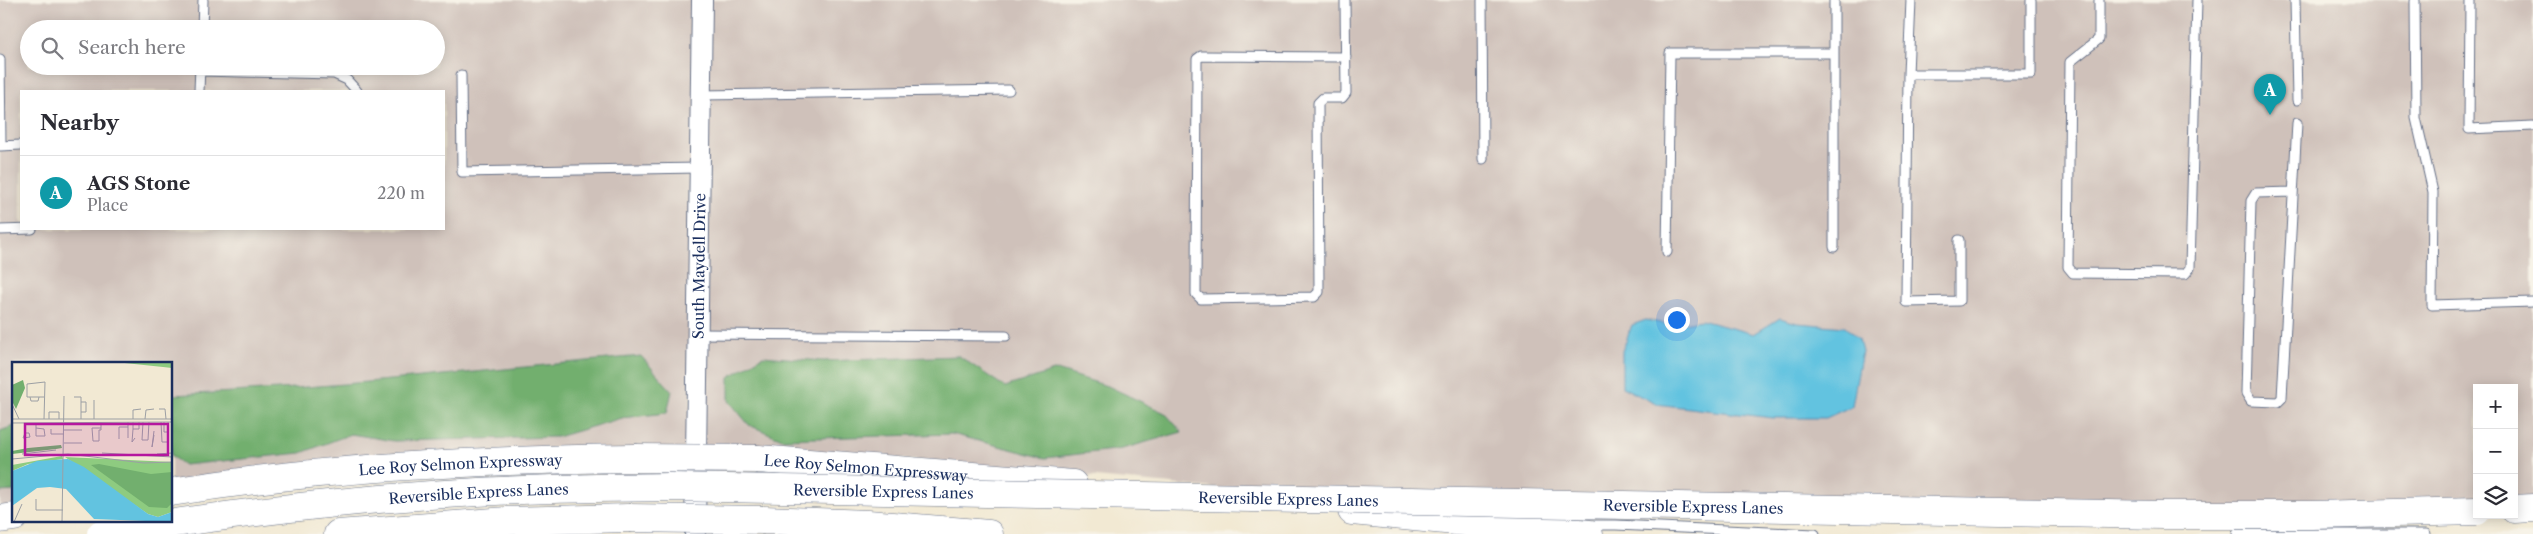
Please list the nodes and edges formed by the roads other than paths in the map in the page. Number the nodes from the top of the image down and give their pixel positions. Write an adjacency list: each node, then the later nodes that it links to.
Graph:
1 (203, 0): 13 (lane)
2 (702, 0): 24 (street, South Maydell Drive)
3 (1345, 0): 15 (lane)
4 (1482, 0): 30 (lane)
5 (1834, 0): 14 (lane)
6 (1911, 0): 17 (lane)
7 (2031, 0): 17 (lane)
8 (2099, 0): 9 (lane)
9 (2197, 0)
10 (2295, 0): 25 (lane)
11 (2415, 0): 38 (lane)
12 (2470, 0): 27 (lane)
13 (202, 20)
14 (1834, 52): 36 (lane); 37 (lane)
15 (1346, 57): 15 (lane)
16 (0, 59): 29 (lane)
17 (1908, 74): 35 (lane)
18 (200, 75): 21 (lane)
19 (336, 75): 22 (lane)
20 (461, 75): 31 (lane)
21 (199, 90)
22 (356, 90)
23 (1009, 90): 24 (lane)
24 (701, 95): 31 (street, South Maydell Drive)
25 (2297, 100)
26 (2297, 123): 32 (lane)
27 (2533, 126)
28 (20, 144): 29 (lane)
29 (1, 146)
30 (1483, 159)
31 (700, 168): 39 (street, South Maydell Drive)
32 (2292, 192): 32 (lane)
33 (20, 229): 34 (lane)
34 (0, 230)
35 (1959, 240)
36 (1834, 247)
37 (1667, 252)
38 (2533, 302)
39 (698, 334): 40 (lane); 48 (street, South Maydell Drive)
40 (1006, 336)
41 (172, 492): 45 (highway, Lee Roy Selmon Expressway, bridge)
42 (2533, 508): 43 (highway)
43 (2518, 509)
44 (2473, 511): 46 (highway, Reversible Express Lanes, bridge)
45 (1537, 529): 50 (highway, Lee Roy Selmon Expressway); 51 (lane)
46 (101, 534)
47 (338, 534): 49 (highway, bridge)
48 (695, 534)
49 (989, 534)
50 (1589, 534)
51 (1815, 534)
52 (2237, 534): 53 (lane)
53 (2426, 534)

